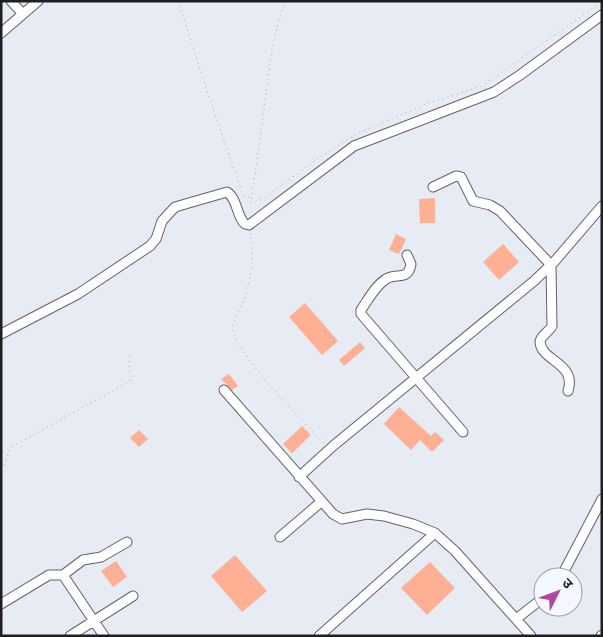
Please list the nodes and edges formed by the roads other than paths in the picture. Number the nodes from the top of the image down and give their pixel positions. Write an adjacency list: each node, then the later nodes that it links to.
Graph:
1 (11, 1): 3 (street)
2 (38, 1): 3 (street)
3 (23, 14): 5 (street)
4 (602, 15): 10 (street)
5 (1, 33)
6 (433, 187): 9 (street)
7 (602, 206): 9 (street)
8 (408, 255): 11 (street)
9 (551, 266): 11 (street); 13 (street)
10 (1, 334)
11 (417, 378): 14 (street); 15 (street)
12 (224, 390): 15 (street)
13 (568, 391)
14 (463, 432)
15 (299, 477): 17 (street)
16 (602, 499): 21 (street)
17 (321, 502): 18 (street); 19 (street)
18 (435, 534): 26 (street); 30 (street)
19 (280, 537)
20 (127, 542): 22 (street)
21 (566, 567)
22 (63, 575): 24 (street); 27 (street)
23 (133, 596): 27 (street)
24 (1, 604)
25 (533, 606): 26 (street)
26 (516, 619): 31 (street)
27 (93, 621): 28 (street); 29 (street)
28 (70, 636)
29 (104, 636)
30 (319, 636)
31 (531, 636)

